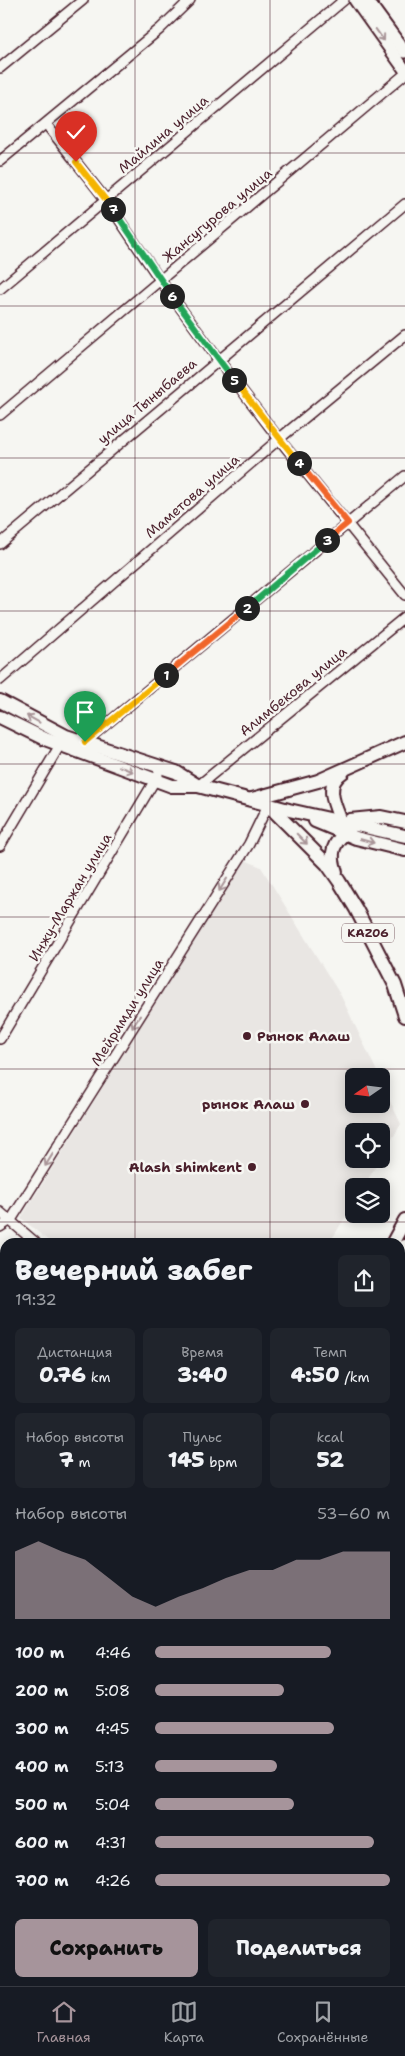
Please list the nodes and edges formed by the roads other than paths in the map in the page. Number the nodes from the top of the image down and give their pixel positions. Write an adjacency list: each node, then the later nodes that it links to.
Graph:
1 (83, 0): 7 (street)
2 (190, 0): 10 (street)
3 (344, 0): 12 (street, Майлина улица)
4 (355, 0): 8 (main road, one-way to 8)
5 (368, 0): 6 (main road)
6 (405, 52)
7 (0, 68)
8 (405, 70)
9 (405, 74): 14 (street, Жансугурова улица)
10 (46, 124): 11 (street); 12 (street)
11 (0, 161)
12 (106, 200): 14 (street); 15 (street, Майлина улица)
13 (405, 204): 17 (street, улица Тыныбаева)
14 (160, 280): 17 (street); 18 (street, Жансугурова улица)
15 (0, 289)
16 (405, 335): 19 (street, Маметова улица)
17 (218, 360): 19 (street); 22 (street, улица Тыныбаева)
18 (0, 415)
19 (279, 439): 21 (street); 25 (street, Маметова улица)
20 (405, 476): 21 (street)
21 (348, 523): 23 (street); 28 (street)
22 (0, 544)
23 (405, 595)
24 (405, 617): 34 (street, Алимбекова улица)
25 (0, 680)
26 (0, 701): 28 (highway, one-way to 26)
27 (0, 717): 30 (highway)
28 (85, 742): 31 (highway)
29 (405, 742): 32 (highway)
30 (60, 744): 33 (highway, one-way to 33); 43 (street)
31 (161, 768): 33 (street, Инжу-Маржан улица); 34 (highway)
32 (345, 770): 35 (highway); 38 (highway)
33 (156, 780): 34 (highway); 49 (street, Инжу-Маржан улица)
34 (198, 786): 35 (highway)
35 (252, 800): 36 (highway)
36 (268, 804): 37 (highway); 45 (highway, KАZ06, one-way to 45); 51 (street, Мейримди улица, one-way to 51)
37 (290, 810): 38 (highway); 41 (highway)
38 (340, 821): 39 (highway); 40 (highway)
39 (405, 822)
40 (356, 825): 41 (highway); 42 (highway)
41 (344, 834): 44 (highway, one-way to 44); 45 (highway)
42 (405, 836)
43 (0, 846)
44 (405, 850)
45 (339, 881): 46 (highway, KАZ06)
46 (394, 985): 47 (highway); 48 (highway, KАZ06)
47 (405, 999)
48 (405, 1016)
49 (0, 1039)
50 (0, 1212): 51 (street)
51 (11, 1220): 53 (street, Мейримди улица); 54 (street)
52 (405, 1220): 55 (highway)
53 (0, 1226)
54 (31, 1238)
55 (395, 1238)

